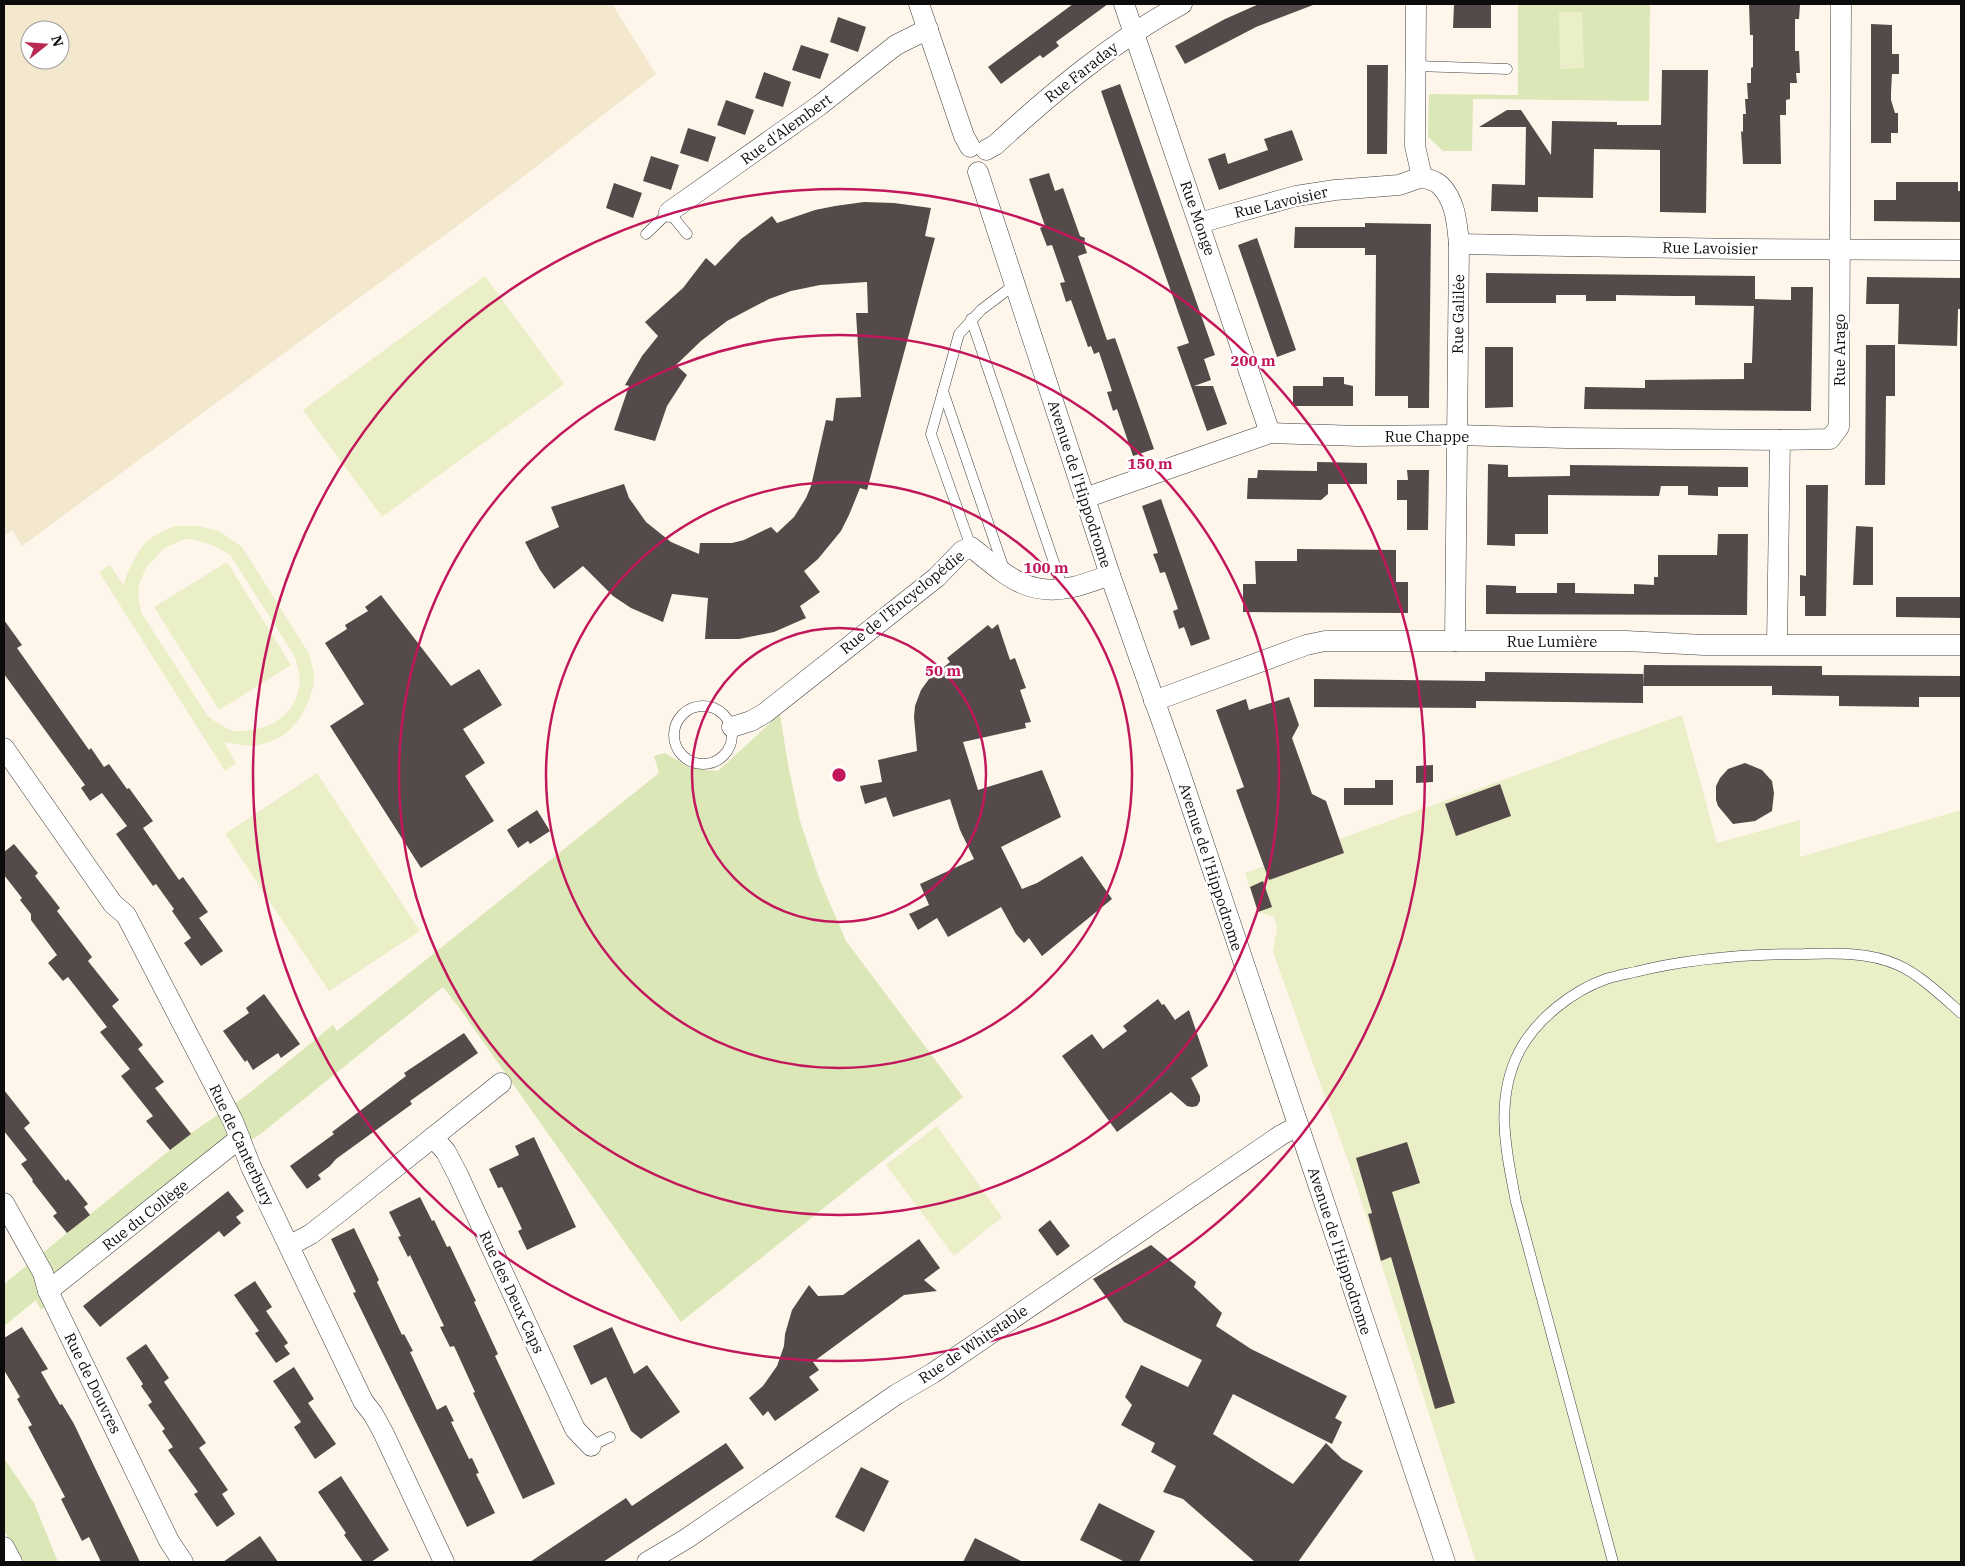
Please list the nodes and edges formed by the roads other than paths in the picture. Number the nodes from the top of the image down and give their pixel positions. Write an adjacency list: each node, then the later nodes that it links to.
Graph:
1 (919, 4): 6 (street)
2 (1124, 4): 7 (street, Rue Monge)
3 (1182, 4): 7 (street, Rue Faraday)
4 (1416, 4): 8 (street)
5 (1841, 4): 17 (street, Rue Arago)
6 (928, 29): 10 (street); 12 (street, Rue d'Alembert)
7 (1133, 32): 10 (street, Rue Faraday); 13 (street, Rue Monge)
8 (1416, 66): 9 (lane); 11 (street)
9 (1506, 69)
10 (978, 148): 19 (street, Avenue de l'Hippodrome)
11 (1422, 177): 13 (street, Rue Lavoisier); 16 (street, Rue Galilée)
12 (669, 212): 14 (lane, Rue d'Alembert); 15 (lane)
13 (1200, 223): 22 (street, Rue Monge)
14 (646, 234)
15 (688, 234)
16 (1459, 244): 17 (street, Rue Lavoisier); 23 (street, Rue Galilée)
17 (1839, 248): 18 (street, Rue Lavoisier); 24 (street, Rue Arago)
18 (1961, 250)
19 (1014, 286): 20 (lane); 25 (street, Avenue de l'Hippodrome)
20 (971, 319): 21 (lane); 29 (lane)
21 (943, 390): 26 (lane); 27 (lane)
22 (1270, 433): 23 (street, Rue Chappe); 25 (street, Rue Chappe)
23 (1457, 435): 24 (street, Rue Chappe); 30 (street, Rue Galilée)
24 (1780, 440): 31 (street)
25 (1085, 498): 28 (street, Avenue de l'Hippodrome)
26 (971, 547): 27 (street, Rue de l'Encyclopédie); 34 (street, Rue de l'Encyclopédie)
27 (1005, 574): 29 (street, Rue de l'Encyclopédie)
28 (1110, 574): 29 (street, Rue de l'Encyclopédie); 33 (street, Avenue de l'Hippodrome)
29 (1063, 590)
30 (1456, 641): 31 (street, Rue Lumière); 33 (street, Rue Lumière)
31 (1777, 644): 32 (street, Rue Lumière)
32 (1961, 645)
33 (1154, 702): 38 (street, Avenue de l'Hippodrome)
34 (732, 727): 34 (lane)
35 (4, 748): 40 (street, Rue de Canterbury)
36 (1961, 1013): 52 (lane)
37 (500, 1083): 39 (street)
38 (1298, 1126): 50 (street, Rue de Whitstable); 51 (street, Avenue de l'Hippodrome)
39 (434, 1137): 42 (street); 45 (street, Rue des Deux Caps)
40 (240, 1138): 42 (street, Rue de Canterbury); 43 (street, Rue du Collège)
41 (4, 1203): 43 (street, Rue de Douvres)
42 (289, 1246): 49 (street, Rue de Canterbury)
43 (48, 1291): 48 (street, Rue de Douvres)
44 (610, 1437): 45 (lane)
45 (591, 1446)
46 (4, 1547): 47 (street)
47 (12, 1562)
48 (183, 1562)
49 (444, 1562)
50 (647, 1562)
51 (1445, 1562)
52 (1613, 1562)

